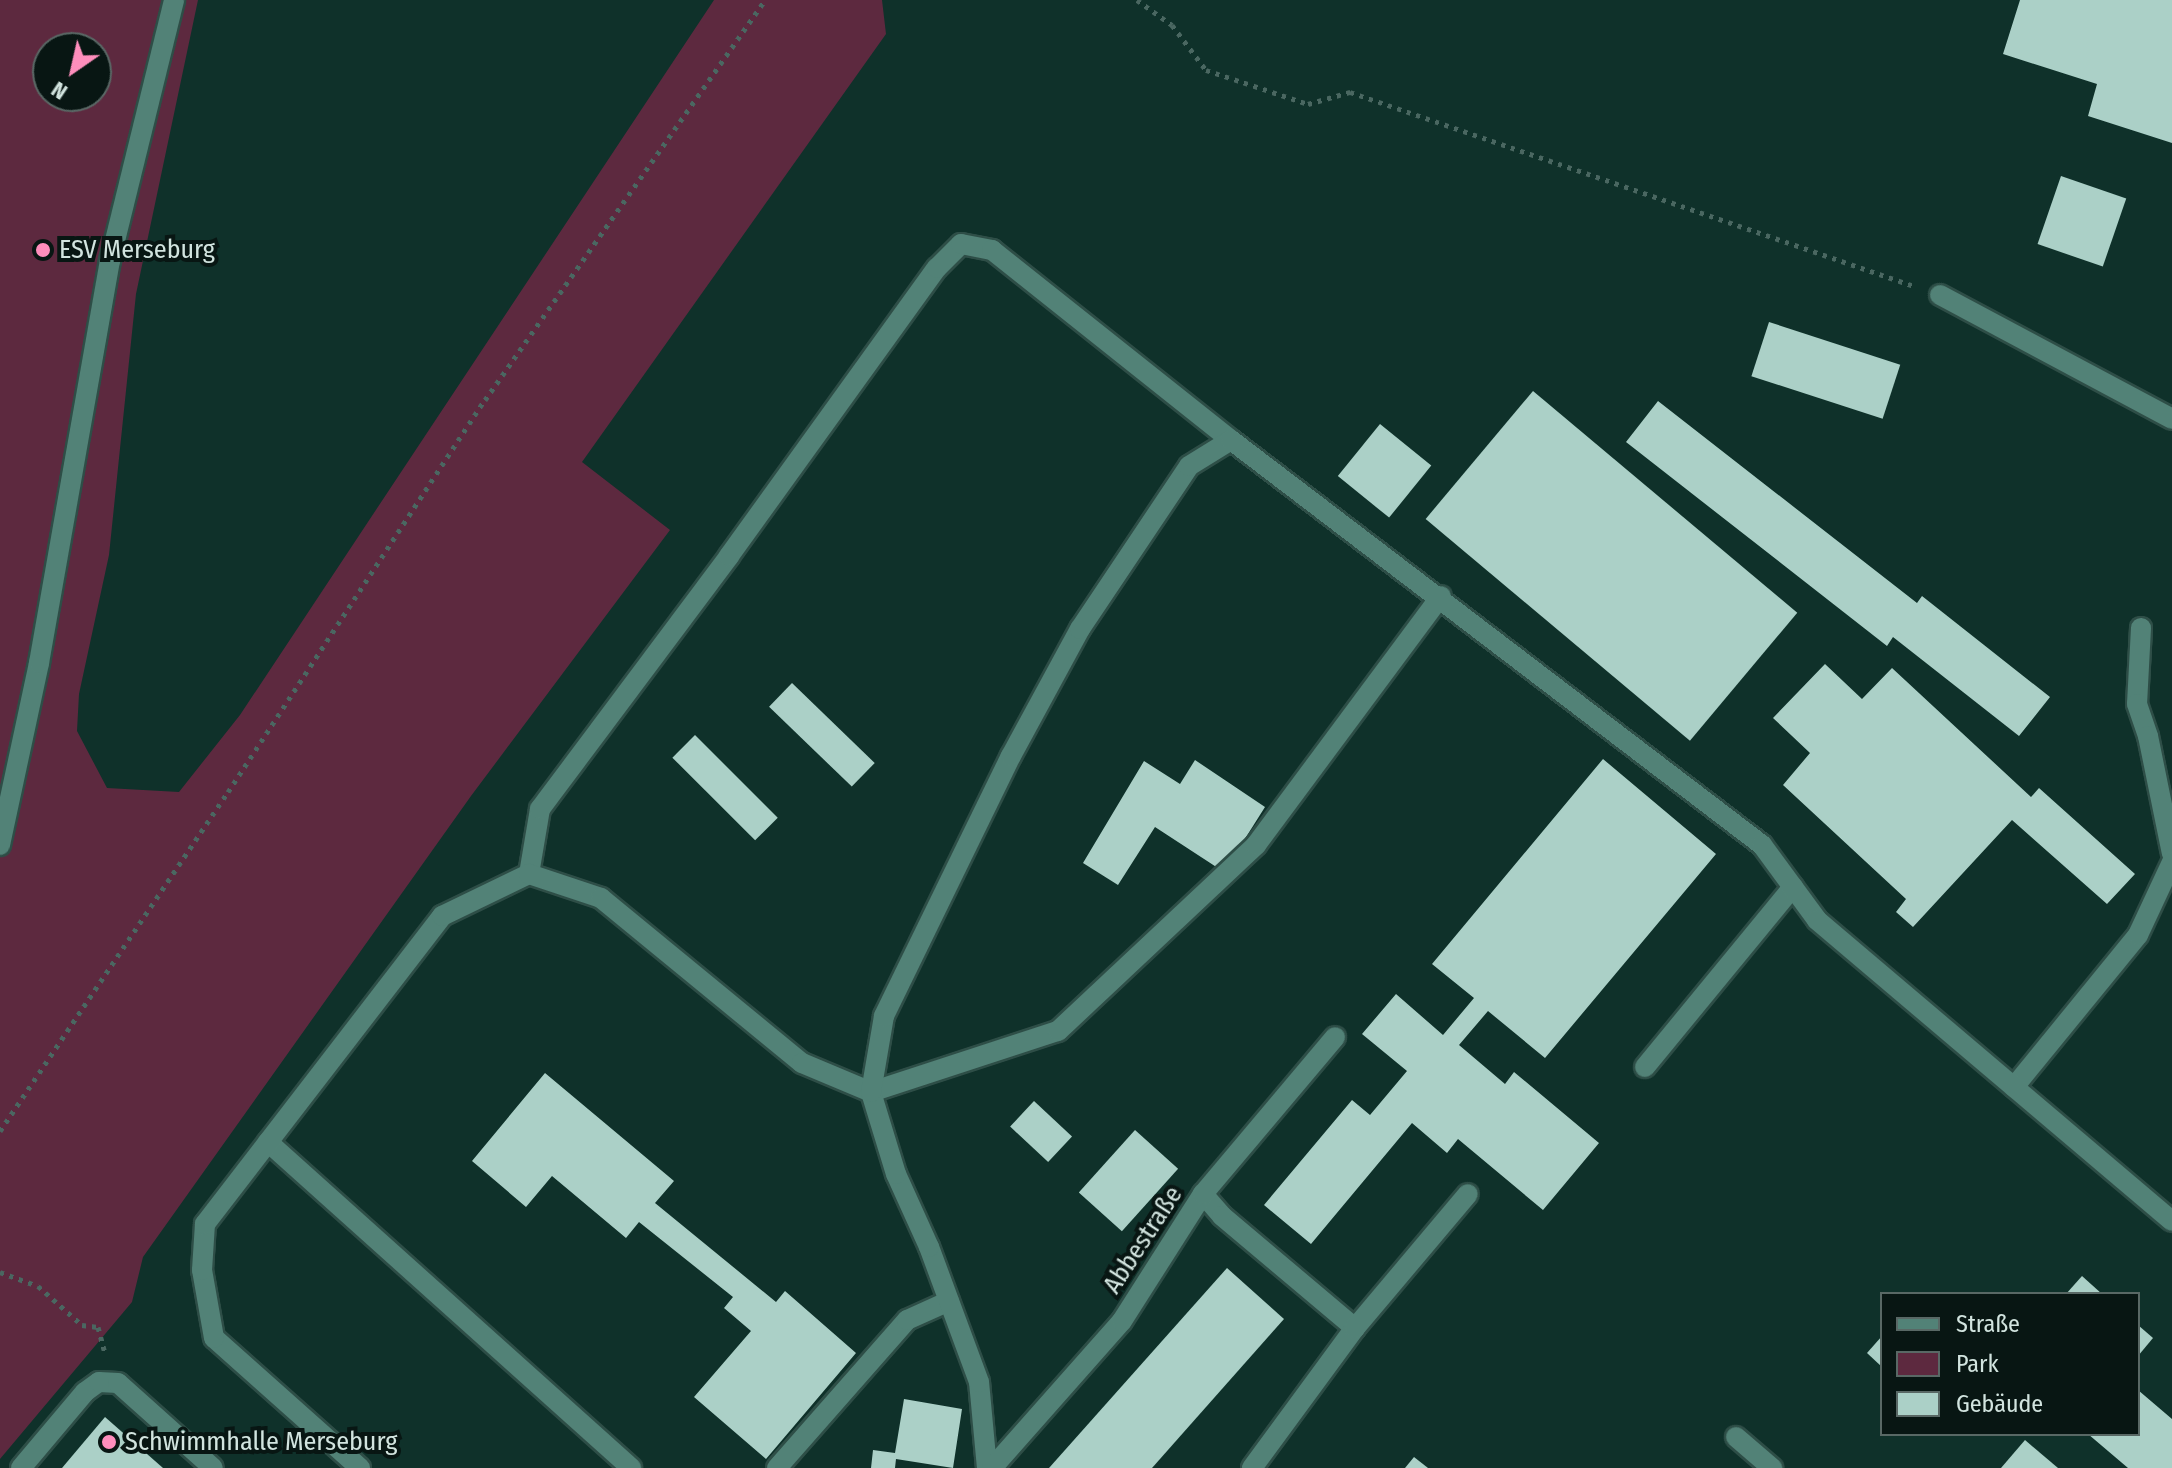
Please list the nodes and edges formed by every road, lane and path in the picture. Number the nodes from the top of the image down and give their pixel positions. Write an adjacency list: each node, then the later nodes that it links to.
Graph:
1 (174, 0): 9 (street)
2 (765, 0): 18 (path)
3 (1137, 0): 4 (path)
4 (1940, 295): 5 (street)
5 (2172, 419)
6 (1231, 440): 7 (street); 12 (street); 17 (street)
7 (1441, 596): 13 (street); 17 (street)
8 (2141, 628): 10 (street)
9 (0, 845)
10 (2172, 854)
11 (2172, 862): 16 (street)
12 (529, 874): 17 (street); 19 (street)
13 (1793, 887): 15 (street); 16 (street)
14 (1335, 1037): 20 (street, Abbestraße)
15 (1645, 1067)
16 (2014, 1087): 22 (street)
17 (871, 1092): 24 (street)
18 (0, 1131)
19 (268, 1142): 30 (street); 31 (street)
20 (1203, 1194): 25 (street); 33 (street, Abbestraße)
21 (1468, 1194): 25 (street)
22 (2172, 1221)
23 (0, 1272): 26 (path)
24 (949, 1301): 32 (street); 33 (street)
25 (1355, 1328): 34 (street)
26 (107, 1383): 28 (street); 29 (street)
27 (1736, 1437): 35 (street)
28 (21, 1468)
29 (213, 1468)
30 (360, 1468)
31 (631, 1468)
32 (777, 1468)
33 (990, 1468)
34 (1252, 1468)
35 (1772, 1468)

